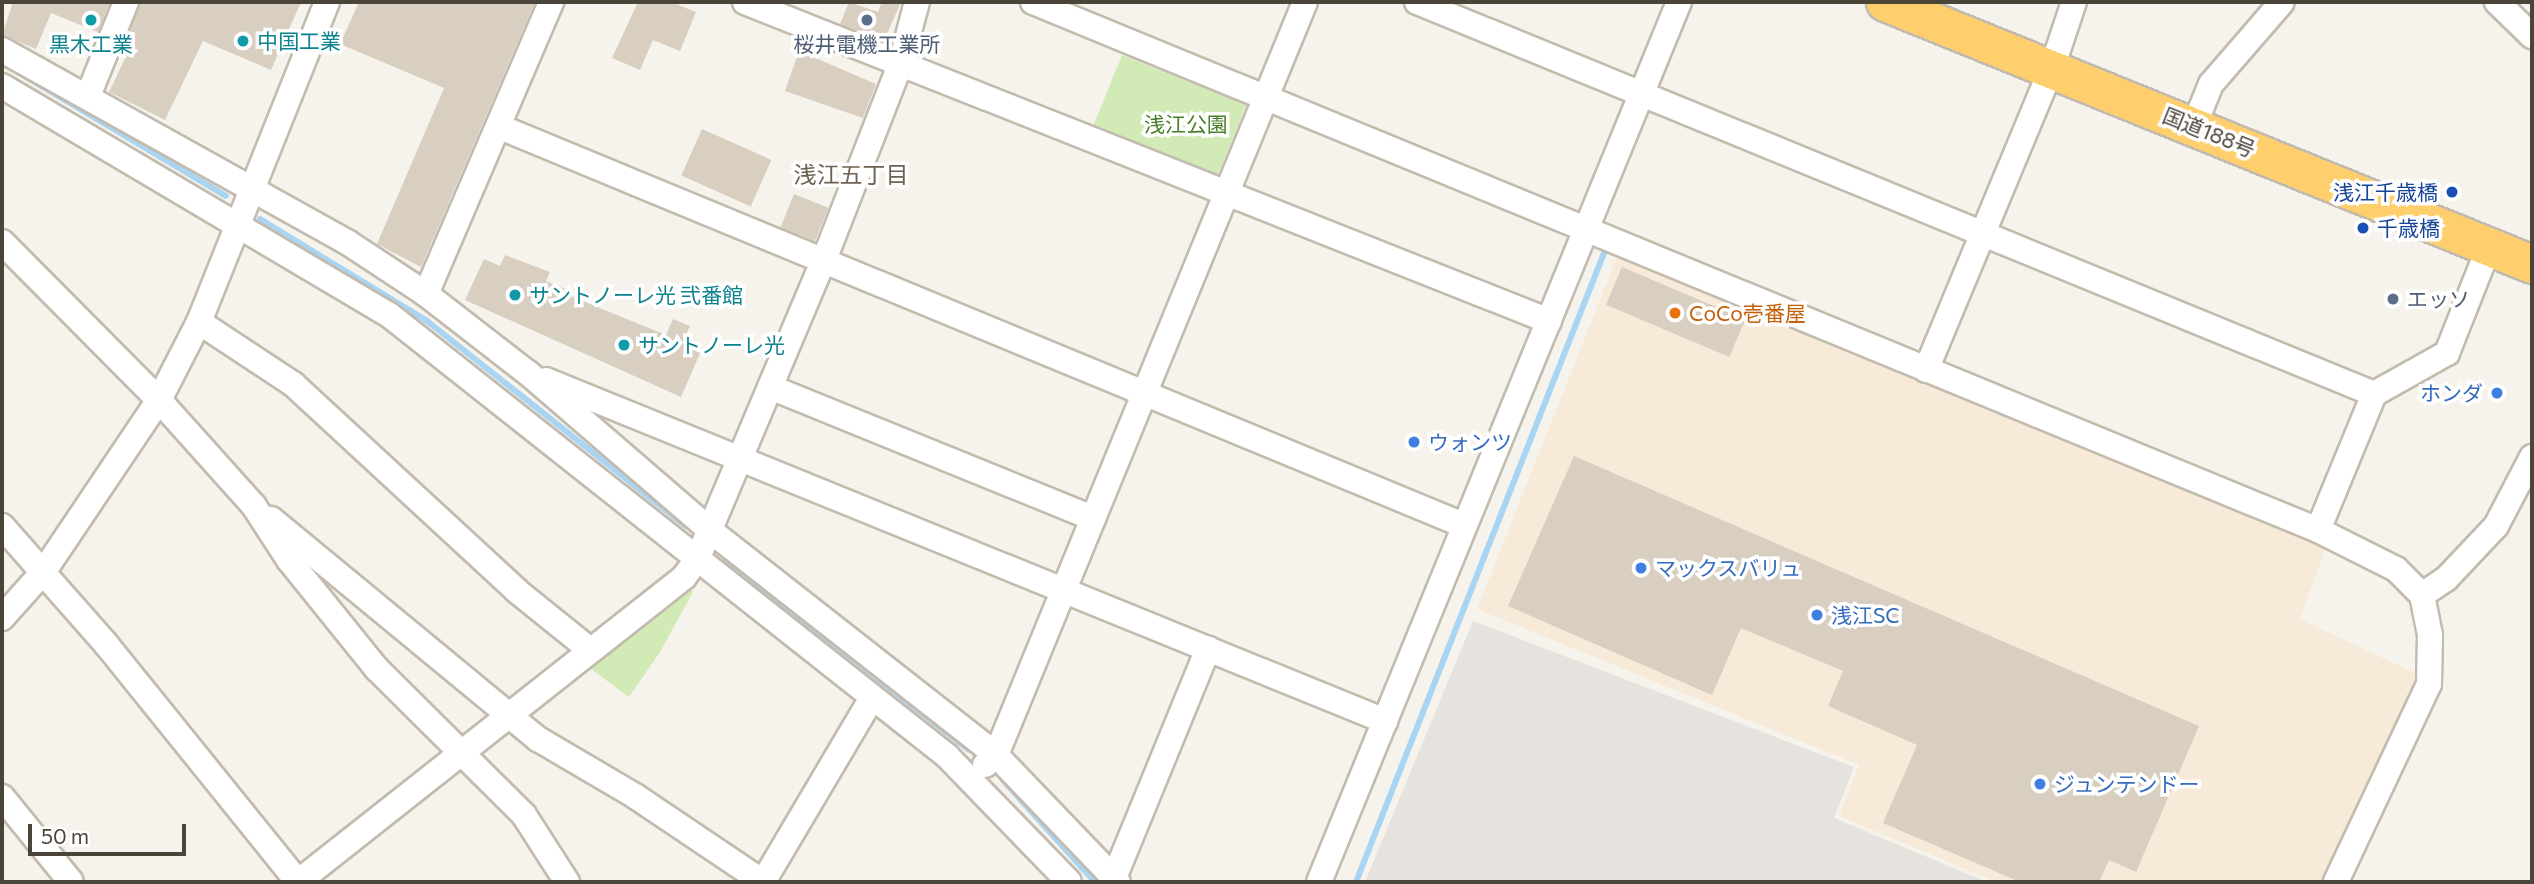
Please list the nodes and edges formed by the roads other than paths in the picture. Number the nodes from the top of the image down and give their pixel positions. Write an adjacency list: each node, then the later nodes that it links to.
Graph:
1 (126, 2): 21 (street)
2 (327, 2): 25 (street)
3 (551, 2): 24 (street)
4 (745, 2): 18 (street)
5 (917, 2): 18 (street)
6 (1033, 2): 22 (street)
7 (1305, 2): 22 (street)
8 (1417, 2): 20 (street)
9 (1679, 2): 20 (street)
10 (1885, 2): 17 (highway, 国道188号)
11 (1951, 2): 17 (highway, 国道188号)
12 (2074, 2): 17 (street)
13 (2282, 2): 23 (street)
14 (2497, 2): 15 (street)
15 (2532, 36)
16 (2, 50): 21 (street)
17 (2053, 57): 23 (highway, 国道188号); 28 (street)
18 (901, 62): 26 (street); 33 (street)
19 (2, 86): 27 (street)
20 (1643, 94): 28 (street); 29 (street)
21 (88, 96): 25 (street)
22 (1265, 99): 26 (street); 29 (street)
23 (2197, 116): 31 (highway, 国道188号); 32 (highway, 国道188号)
24 (500, 127): 33 (street); 35 (street)
25 (250, 189): 27 (street); 35 (street)
26 (1227, 191): 36 (street); 41 (street)
27 (236, 226): 37 (street); 52 (street)
28 (1981, 230): 38 (street); 42 (street)
29 (1585, 231): 36 (street); 38 (street)
30 (2, 242): 43 (street)
31 (2532, 244)
32 (2488, 247): 34 (highway, 国道188号); 42 (street)
33 (824, 260): 40 (street); 41 (street)
34 (2532, 264)
35 (426, 294): 39 (street)
36 (1549, 321): 49 (street)
37 (199, 322): 43 (street); 58 (street)
38 (1926, 370): 50 (street)
39 (528, 373): 45 (street); 51 (street)
40 (770, 387): 45 (street); 47 (street)
41 (1145, 391): 47 (street); 49 (street)
42 (2374, 394): 50 (street)
43 (159, 400): 46 (street); 53 (street)
44 (2532, 457): 55 (street)
45 (740, 459): 51 (street); 54 (street)
46 (254, 506): 60 (street); 62 (street)
47 (1093, 518): 54 (street)
48 (2, 526): 53 (street)
49 (1463, 526): 61 (street)
50 (2318, 530): 55 (street)
51 (712, 532): 52 (street); 63 (street)
52 (697, 560): 58 (street); 59 (street)
53 (44, 571): 56 (street); 68 (street)
54 (1064, 590): 57 (street); 63 (street)
55 (2422, 595): 73 (street)
56 (2, 618)
57 (1208, 649): 61 (street); 66 (street)
58 (590, 650): 60 (street)
59 (872, 698): 64 (street); 70 (street)
60 (510, 714): 62 (street); 70 (street)
61 (1385, 721): 72 (street)
62 (461, 755): 68 (street); 69 (street)
63 (996, 755): 64 (street); 66 (street)
64 (972, 778): 71 (street)
65 (2, 797): 67 (street)
66 (1116, 880)
67 (71, 882)
68 (298, 882)
69 (567, 882)
70 (763, 882)
71 (1069, 882)
72 (1319, 882)
73 (2336, 882)

